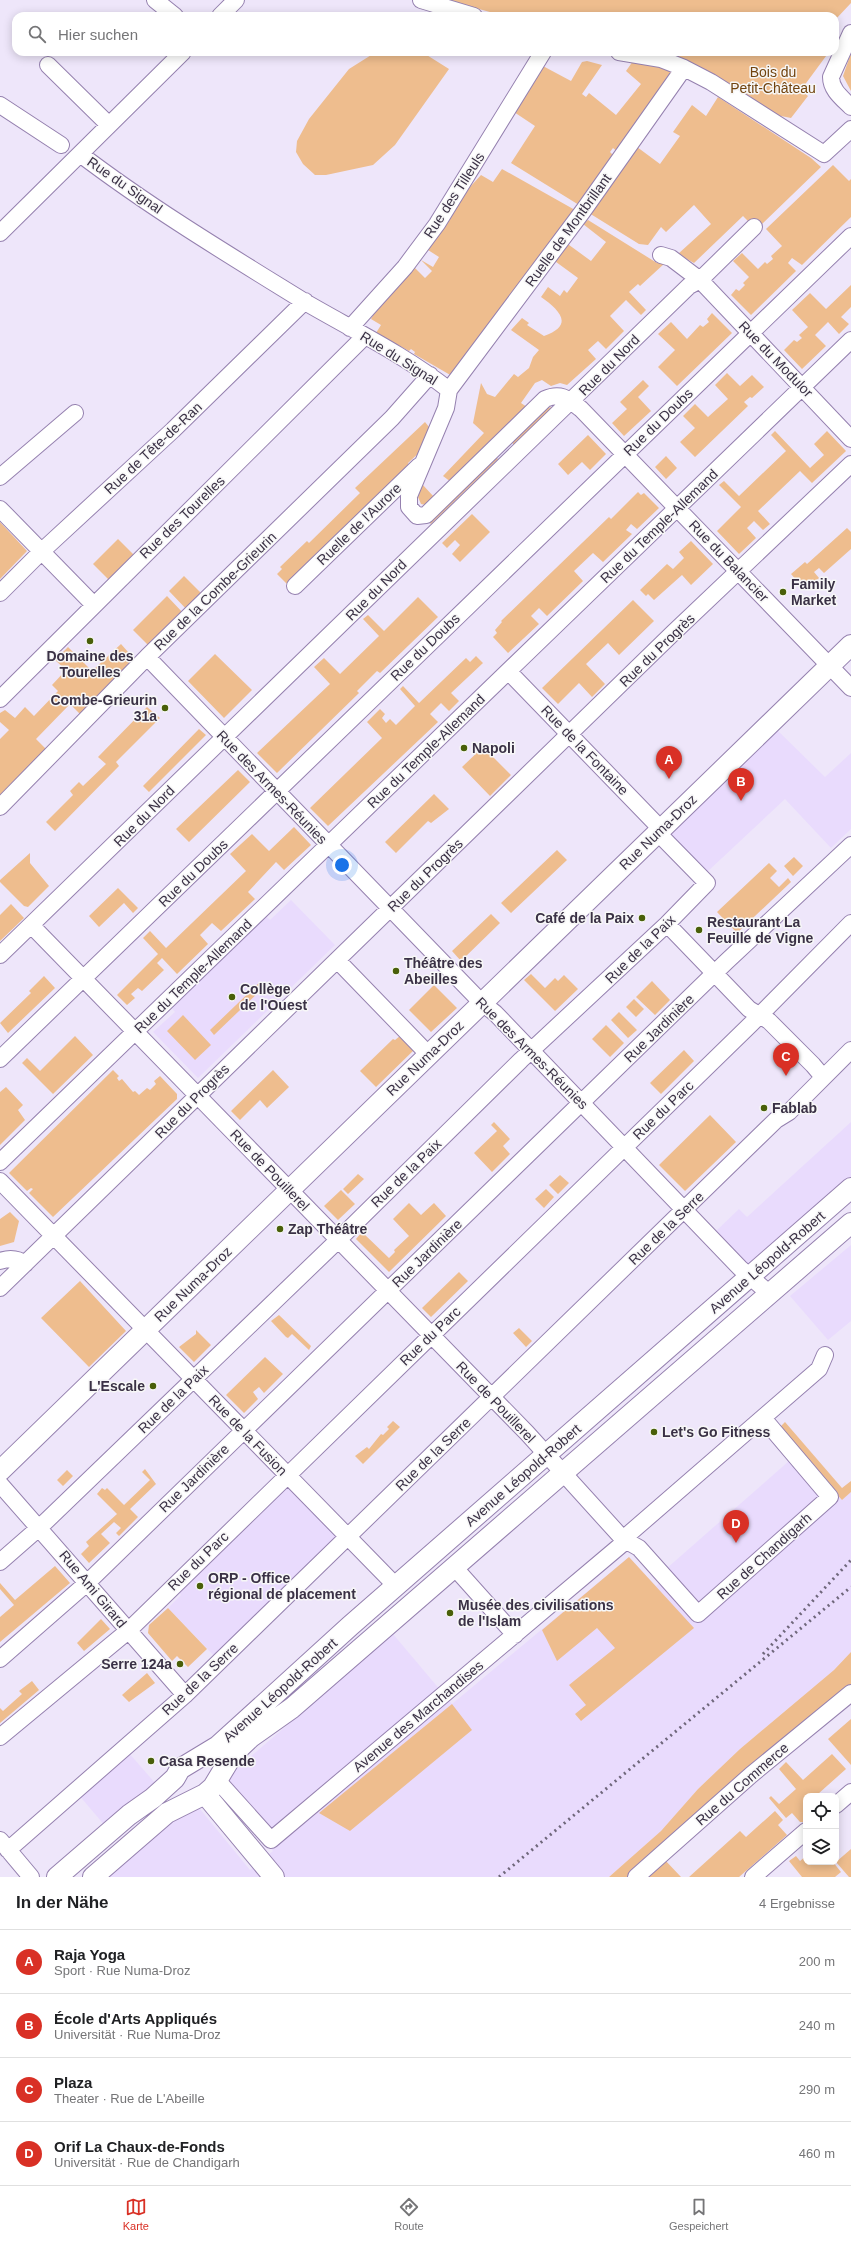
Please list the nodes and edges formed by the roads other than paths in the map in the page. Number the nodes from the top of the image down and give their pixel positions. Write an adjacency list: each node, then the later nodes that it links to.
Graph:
1 (155, 0): 4 (street)
2 (236, 0): 5 (street)
3 (421, 0): 6 (street)
4 (170, 12)
5 (224, 12)
6 (461, 12)
7 (851, 33): 14 (street)
8 (180, 56): 15 (street)
9 (541, 56): 25 (street, Rue des Tilleuls)
10 (643, 56): 12 (street)
11 (48, 65): 15 (street)
12 (684, 68): 16 (street); 31 (street, Ruelle de Montbrillant)
13 (0, 104): 17 (street)
14 (851, 107)
15 (109, 125): 18 (street)
16 (851, 129)
17 (61, 145)
18 (80, 154): 20 (street); 24 (street, Rue du Signal)
19 (754, 227): 23 (street, Rue du Nord)
20 (0, 233)
21 (851, 236): 26 (street, Rue du Doubs)
22 (661, 255): 23 (street, Rue du Modulor)
23 (700, 280): 26 (street, Rue du Modulor); 32 (street, Rue du Nord)
24 (305, 301): 25 (street, Rue du Signal); 41 (street, Rue de Tête-de-Ran)
25 (350, 328): 27 (street, Rue du Signal)
26 (750, 333): 30 (street, Rue du Modulor); 35 (street, Rue du Doubs)
27 (365, 336): 29 (street, Rue du Signal); 45 (street, Rue des Tourelles)
28 (851, 340): 30 (street, Rue du Temple-Allemand)
29 (430, 375): 31 (street, Rue du Signal); 47 (street, Rue de la Combe-Grieurin)
30 (802, 387): 34 (street, Rue du Modulor); 39 (street, Rue du Temple-Allemand)
31 (449, 390): 36 (street, Rue du Signal)
32 (572, 402): 35 (street, Rue du Balancier); 36 (street, Rue du Signal); 53 (street, Rue du Nord)
33 (75, 412): 38 (street)
34 (851, 439)
35 (624, 454): 39 (street, Rue du Balancier); 54 (street, Rue du Doubs)
36 (424, 462): 43 (street, Ruelle de l'Aurore)
37 (851, 464): 42 (street, Rue du Progrès)
38 (0, 477)
39 (677, 508): 42 (street, Rue du Balancier); 49 (street, Rue du Temple-Allemand)
40 (0, 510): 41 (street)
41 (42, 551): 44 (street, Rue de Tête-de-Ran); 45 (street)
42 (739, 572): 48 (street, Rue du Balancier); 52 (street, Rue du Progrès)
43 (295, 586)
44 (0, 593)
45 (93, 604): 51 (street, Rue des Tourelles)
46 (851, 645): 48 (main road, Rue Numa-Droz)
47 (146, 657): 53 (street, Rue des Armes-Réunies); 55 (street, Rue de la Combe-Grieurin)
48 (829, 666): 50 (street, Rue du Balancier); 56 (main road, Rue Numa-Droz)
49 (509, 672): 52 (street, Rue de la Fontaine); 57 (street, Rue du Temple-Allemand)
50 (851, 688)
51 (0, 699)
52 (570, 735): 56 (street, Rue de la Fontaine); 60 (street, Rue du Progrès)
53 (224, 736): 54 (street, Rue des Armes-Réunies); 63 (street, Rue du Nord)
54 (277, 792): 57 (street, Rue des Armes-Réunies); 67 (street, Rue du Doubs)
55 (0, 807)
56 (659, 830): 59 (street, Rue de la Fontaine); 68 (main road, Rue Numa-Droz)
57 (328, 844): 60 (street, Rue des Armes-Réunies); 70 (street, Rue du Temple-Allemand)
58 (851, 845): 66 (street, Rue Jardinière)
59 (707, 883): 61 (street, Rue de la Paix)
60 (390, 908): 65 (street, Rue du Progrès); 68 (street, Rue des Armes-Réunies)
61 (668, 924): 66 (street); 72 (street, Rue de la Paix)
62 (851, 924): 69 (street, Rue du Parc)
63 (31, 925): 64 (street, Rue du Nord); 67 (street, Rue de Pouillerel)
64 (0, 955)
65 (336, 960): 73 (street); 76 (street, Rue du Progrès)
66 (715, 973): 69 (street); 77 (street, Rue Jardinière)
67 (83, 978): 70 (street, Rue de Pouillerel); 74 (street, Rue du Doubs)
68 (482, 1003): 72 (street, Rue des Armes-Réunies); 73 (main road, Rue Numa-Droz)
69 (760, 1015): 75 (street); 78 (street, Rue du Parc)
70 (135, 1032): 76 (street, Rue de Pouillerel); 79 (street, Rue du Temple-Allemand)
71 (851, 1050): 75 (street, Rue de la Serre)
72 (531, 1052): 77 (street, Rue des Armes-Réunies); 86 (street, Rue de la Paix)
73 (429, 1055): 82 (main road, Rue Numa-Droz)
74 (0, 1059)
75 (823, 1077): 83 (street, Rue de la Serre)
76 (197, 1096): 82 (street, Rue de Pouillerel); 85 (street, Rue du Progrès)
77 (581, 1103): 78 (street, Rue des Armes-Réunies); 91 (street, Rue Jardinière)
78 (624, 1148): 83 (street, Rue des Armes-Réunies); 94 (street, Rue du Parc)
79 (0, 1162)
80 (0, 1181): 85 (street, Rue de la Fusion)
81 (851, 1188): 89 (main road, Avenue Léopold-Robert)
82 (289, 1190): 86 (street, Rue de Pouillerel); 93 (main road, Rue Numa-Droz)
83 (685, 1210): 89 (street, Rue des Armes-Réunies); 97 (street, Rue de la Serre)
84 (851, 1223): 92 (main road, Avenue Léopold-Robert)
85 (54, 1237): 88 (street, Rue du Progrès); 93 (street, Rue de la Fusion)
86 (338, 1241): 91 (street, Rue de Pouillerel); 96 (street, Rue de la Paix)
87 (0, 1261): 88 (street)
88 (25, 1264): 90 (street, Rue du Progrès)
89 (749, 1277): 92 (street); 100 (main road, Avenue Léopold-Robert)
90 (0, 1288)
91 (388, 1292): 94 (street, Rue de Pouillerel); 99 (street, Rue Jardinière)
92 (770, 1294): 102 (main road, Avenue Léopold-Robert)
93 (146, 1331): 96 (street, Rue de la Fusion); 101 (main road, Rue Numa-Droz)
94 (430, 1336): 97 (street, Rue de Pouillerel); 103 (street, Rue du Parc)
95 (824, 1355): 98 (street, Avenue des Marchandises)
96 (194, 1379): 99 (street, Rue de la Fusion); 105 (street, Rue de la Paix)
97 (491, 1398): 100 (street, Rue de Pouillerel); 106 (street, Rue de la Serre)
98 (763, 1418): 107 (street, Avenue des Marchandises); 112 (street, Rue de Chandigarh)
99 (243, 1430): 103 (street, Rue de la Fusion); 110 (street, Rue Jardinière)
100 (546, 1455): 102 (street, Rue de Pouillerel); 111 (main road, Avenue Léopold-Robert)
101 (0, 1471)
102 (565, 1473): 107 (street, Rue de Pouillerel); 109 (main road, Avenue Léopold-Robert)
103 (287, 1475): 106 (street, Rue de la Fusion); 113 (street, Rue du Parc)
104 (0, 1484): 105 (street, Rue Ami Girard)
105 (40, 1527): 108 (street, Rue de la Paix); 110 (street, Rue Ami Girard)
106 (348, 1537): 111 (street, Rue de la Fusion); 117 (street, Rue de la Serre)
107 (623, 1538): 112 (street, Rue de Pouillerel); 114 (street, Avenue des Marchandises)
108 (0, 1562)
109 (455, 1568): 114 (street); 121 (main road, Avenue Léopold-Robert)
110 (88, 1583): 113 (street, Rue Ami Girard); 115 (street, Rue Jardinière)
111 (396, 1586): 119 (main road, Avenue Léopold-Robert)
112 (698, 1614)
113 (128, 1630): 117 (street, Rue Ami Girard); 118 (street, Rue du Parc)
114 (515, 1635): 121 (street, Avenue des Marchandises)
115 (0, 1658)
116 (851, 1693): 130 (street, Rue du Commerce)
117 (186, 1695): 125 (street, Rue de la Serre)
118 (0, 1737)
119 (194, 1762): 120 (main road, Avenue Léopold-Robert); 121 (main road)
120 (175, 1778): 121 (main road); 127 (main road, Avenue Léopold-Robert)
121 (211, 1787): 128 (main road); 129 (main road)
122 (851, 1792): 123 (street)
123 (839, 1802)
124 (803, 1834): 131 (street)
125 (4, 1845): 126 (street)
126 (31, 1877)
127 (57, 1877)
128 (93, 1877)
129 (274, 1877)
130 (636, 1877)
131 (753, 1877)

